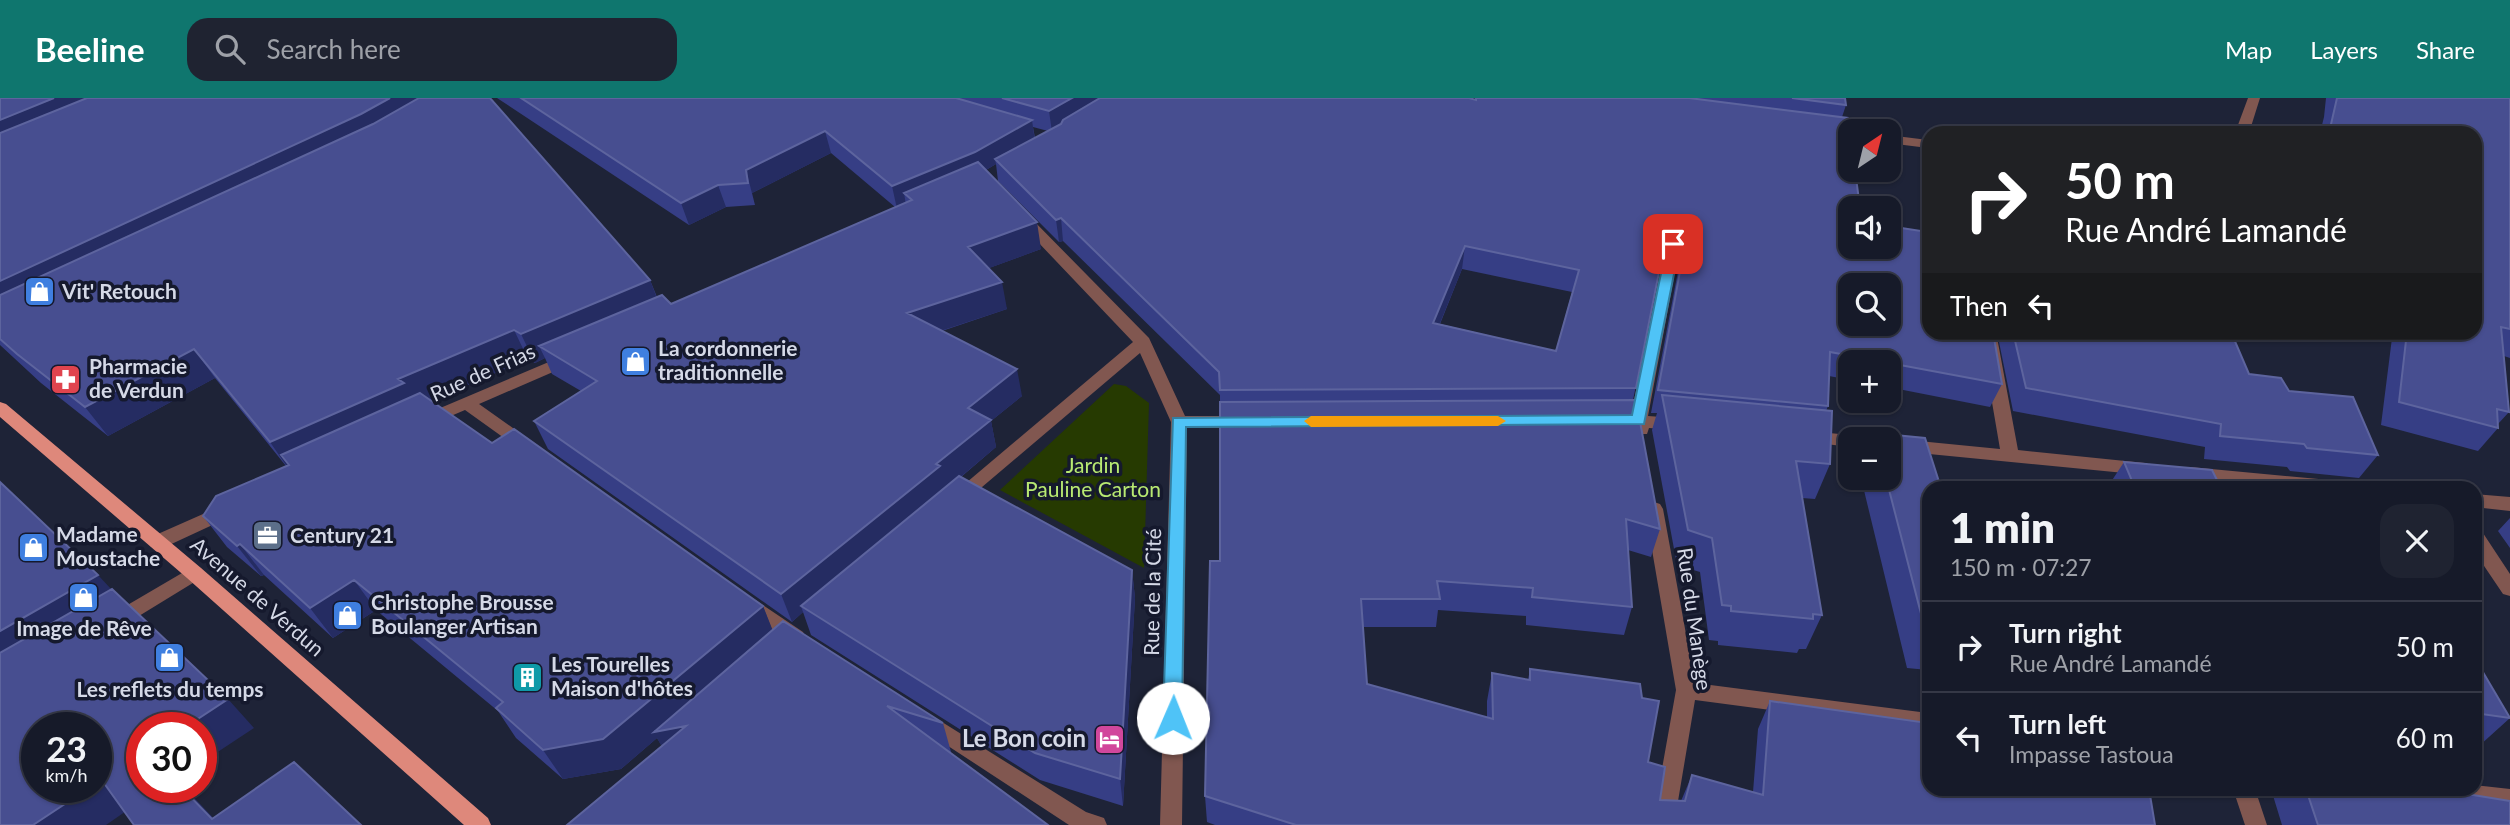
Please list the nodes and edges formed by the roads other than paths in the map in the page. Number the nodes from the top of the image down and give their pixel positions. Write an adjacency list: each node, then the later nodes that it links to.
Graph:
1 (2254, 98): 2 (street)
2 (2244, 126)
3 (1901, 141): 4 (street)
4 (1922, 143)
5 (1013, 208): 8 (street, Rue de la Cité)
6 (1673, 244): 12 (street)
7 (1989, 340): 22 (street)
8 (1143, 342): 14 (street, Rue de la Cité); 29 (street)
9 (579, 354): 10 (street, Rue de Frias)
10 (465, 402): 16 (street, Rue de Frias); 23 (street)
11 (0, 408): 30 (main road, Avenue de Verdun)
12 (1639, 420): 13 (street); 17 (street); 21 (street)
13 (1597, 421)
14 (1179, 422): 15 (street); 47 (street, Rue de la Cité)
15 (1262, 422)
16 (415, 425)
17 (1692, 425)
18 (1784, 434): 19 (street)
19 (1838, 440)
20 (1901, 445): 22 (street)
21 (1644, 447)
22 (2010, 456): 24 (street)
23 (544, 459)
24 (2275, 481)
25 (1651, 488): 39 (street, Rue du Manège)
26 (2482, 501): 28 (street)
27 (240, 505): 30 (street)
28 (2510, 505)
29 (943, 510)
30 (158, 542): 32 (main road, Avenue de Verdun)
31 (2482, 547): 33 (street)
32 (194, 573): 35 (street); 45 (main road, Avenue de Verdun)
33 (2510, 589)
34 (737, 596): 36 (street)
35 (102, 629)
36 (801, 629): 37 (street); 38 (street)
37 (816, 650)
38 (772, 654)
39 (1686, 690): 41 (street); 48 (street, Rue du Manège)
40 (908, 709): 46 (street)
41 (1922, 721)
42 (2482, 795): 44 (street)
43 (2246, 796): 49 (street)
44 (2510, 799)
45 (480, 825)
46 (1096, 825)
47 (1171, 825)
48 (1663, 825)
49 (2256, 825)

